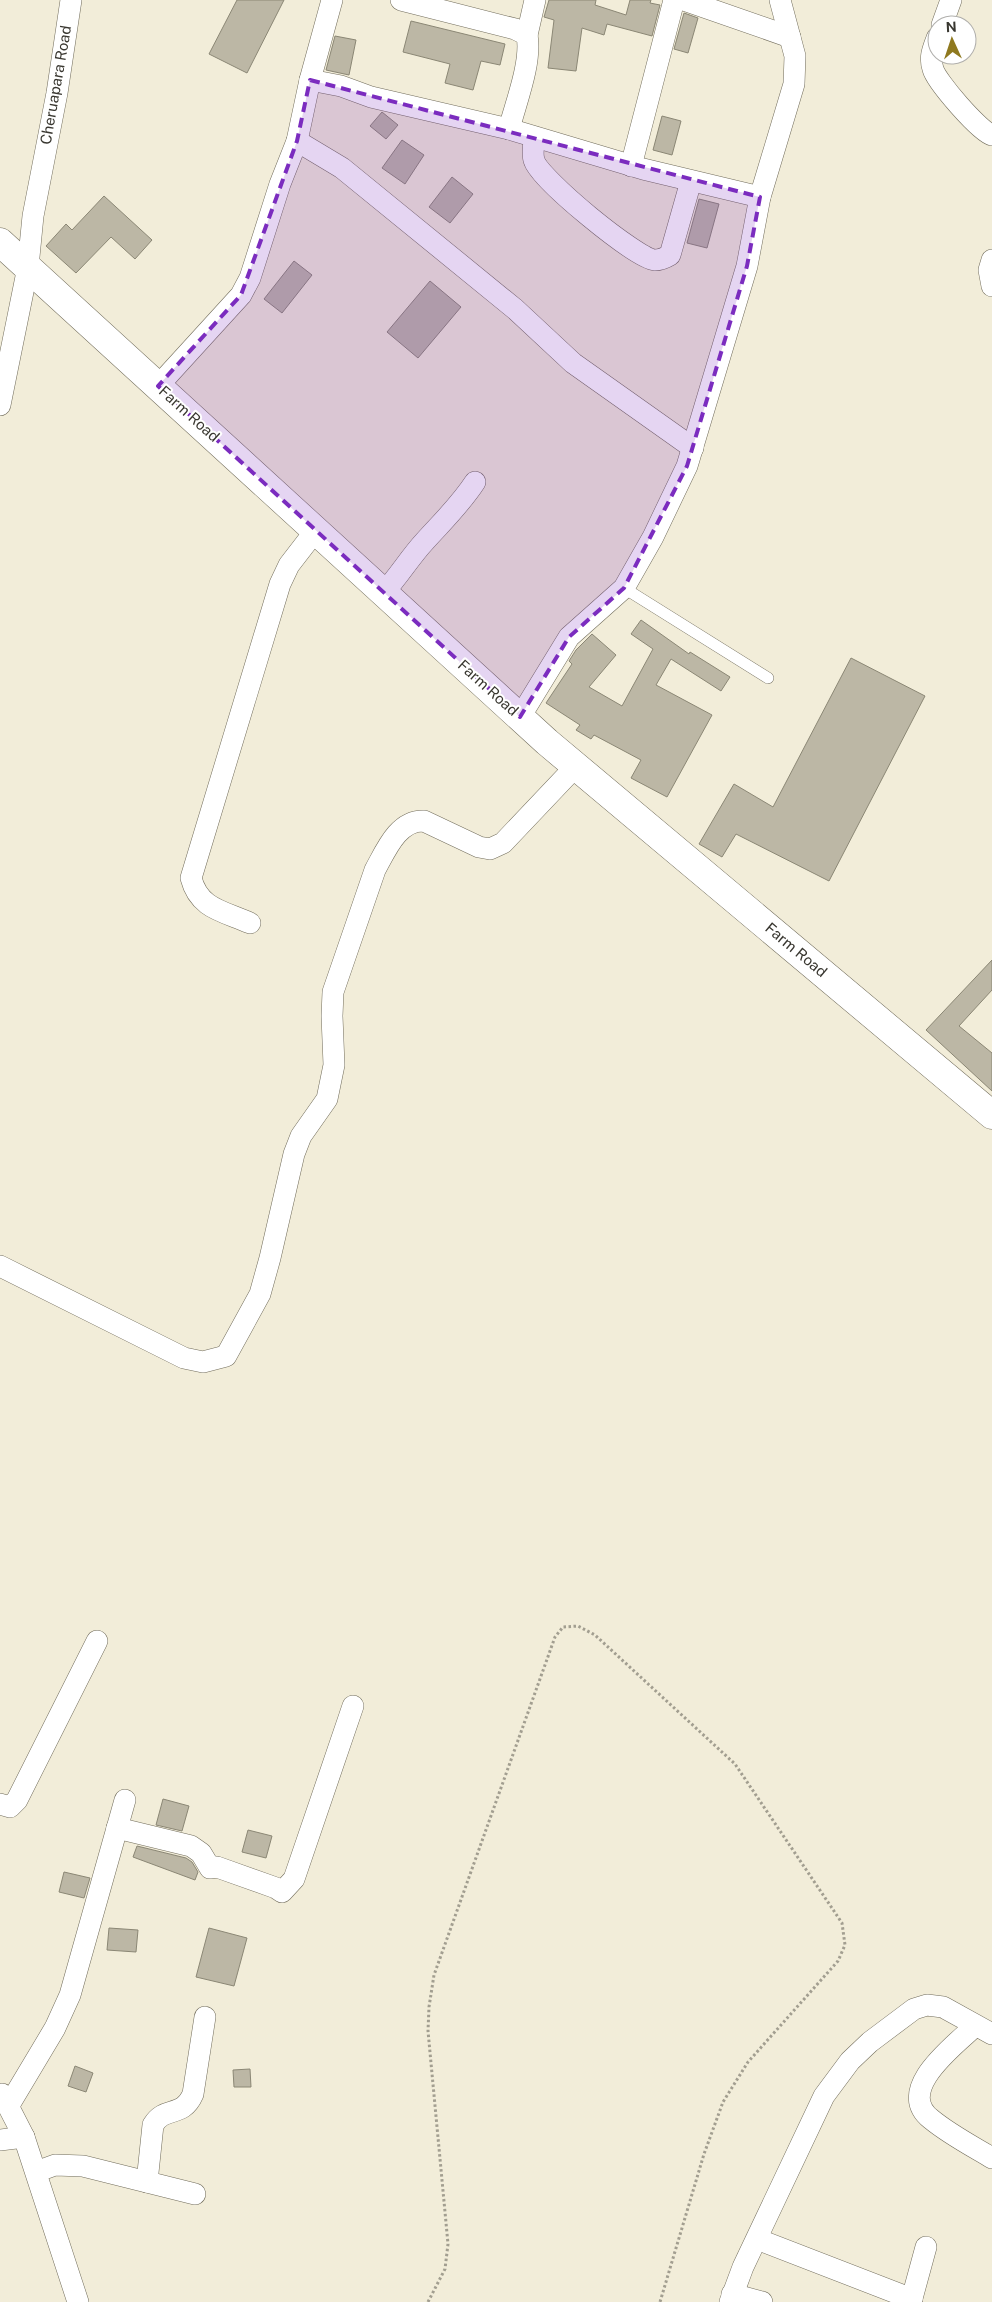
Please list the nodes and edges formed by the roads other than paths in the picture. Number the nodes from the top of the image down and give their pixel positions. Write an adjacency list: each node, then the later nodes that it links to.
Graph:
1 (71, 0): 23 (street, Cheruapara Road)
2 (332, 0): 13 (street)
3 (401, 0): 10 (street)
4 (534, 0): 10 (street)
5 (674, 0): 18 (street)
6 (684, 0): 11 (street)
7 (780, 0): 11 (street)
8 (951, 0): 9 (street)
9 (946, 15)
10 (527, 35): 14 (street)
11 (790, 37): 20 (street)
12 (932, 65): 15 (street)
13 (310, 80): 14 (street); 17 (street)
14 (509, 130): 16 (street)
15 (992, 135)
16 (534, 137): 18 (street); 19 (street)
17 (297, 141): 25 (street); 27 (street)
18 (631, 166): 19 (street)
19 (691, 181): 20 (street)
20 (760, 197): 27 (street)
21 (0, 242): 23 (main road, Farm Road)
22 (992, 260): 24 (street)
23 (28, 267): 25 (main road, Farm Road); 26 (street, Cheruapara Road)
24 (992, 286)
25 (158, 386): 29 (main road, Farm Road)
26 (0, 405)
27 (693, 448): 30 (street)
28 (475, 482): 31 (street)
29 (316, 530): 31 (main road, Farm Road); 35 (street)
30 (624, 588): 32 (lane); 33 (street)
31 (384, 592): 33 (main road, Farm Road)
32 (768, 678)
33 (520, 716): 34 (main road, Farm Road)
34 (576, 766): 36 (main road, Farm Road); 37 (street)
35 (250, 923)
36 (992, 1115)
37 (0, 1266)
38 (97, 1641): 41 (street)
39 (353, 1706): 42 (street)
40 (125, 1800): 42 (street)
41 (0, 1804)
42 (117, 1828): 45 (street)
43 (205, 2017): 50 (street)
44 (984, 2030): 48 (street); 52 (street)
45 (4, 2098): 46 (street)
46 (24, 2137): 47 (street); 49 (street)
47 (0, 2140)
48 (992, 2158)
49 (36, 2172): 50 (street); 56 (street)
50 (147, 2182): 51 (street)
51 (195, 2194)
52 (757, 2239): 54 (street); 55 (street)
53 (926, 2247): 55 (street)
54 (731, 2298): 57 (street)
55 (911, 2300)
56 (78, 2302)
57 (762, 2302)

